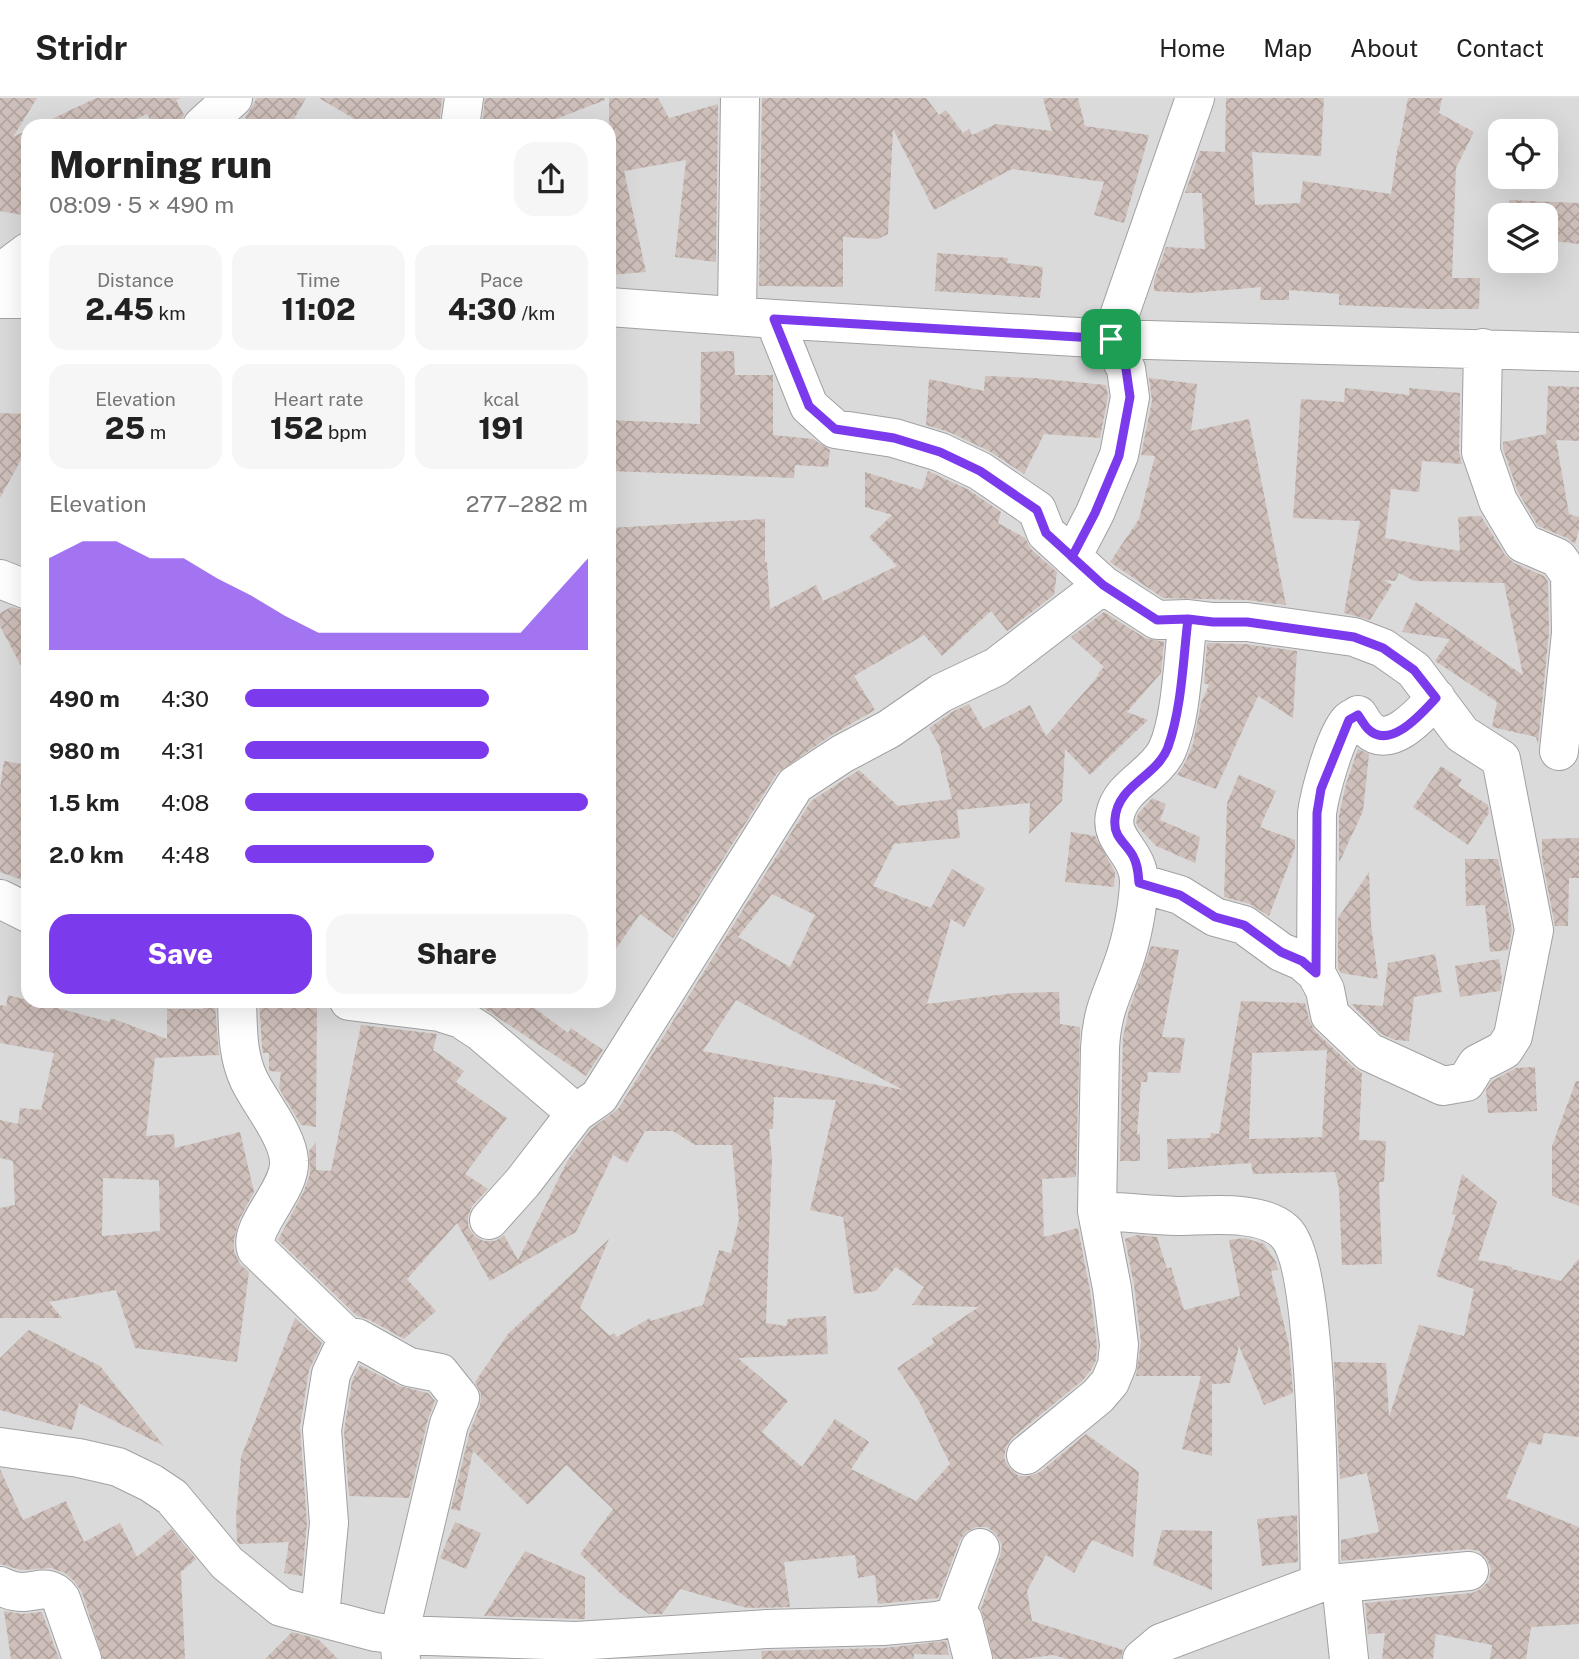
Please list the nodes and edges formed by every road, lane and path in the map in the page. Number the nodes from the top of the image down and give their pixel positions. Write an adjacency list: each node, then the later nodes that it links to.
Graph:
1 (233, 98): 5 (street)
2 (464, 98): 6 (street)
3 (740, 98): 12 (street)
4 (1195, 98): 14 (street)
5 (210, 119)
6 (461, 119)
7 (21, 257): 8 (street)
8 (0, 274)
9 (0, 299): 10 (street)
10 (21, 299)
11 (616, 307): 12 (street)
12 (737, 316): 13 (street)
13 (774, 319): 14 (street); 17 (street)
14 (1111, 339): 15 (street); 17 (street)
15 (1483, 348): 16 (street); 23 (street)
16 (1579, 352)
17 (1072, 557): 19 (street)
18 (0, 579): 20 (street)
19 (1103, 585): 21 (street); 31 (street)
20 (21, 587)
21 (1188, 619): 22 (street); 25 (street)
22 (1436, 698): 24 (street); 28 (street)
23 (1569, 749): 24 (street)
24 (1501, 759): 28 (street)
25 (1139, 883): 28 (street); 32 (street)
26 (0, 900): 27 (street)
27 (21, 910)
28 (1316, 973)
29 (237, 1008): 34 (street)
30 (406, 1008): 31 (street)
31 (576, 1112): 33 (street)
32 (1097, 1210): 36 (street); 39 (street)
33 (489, 1220)
34 (348, 1338): 41 (street); 44 (street)
35 (0, 1447): 41 (street)
36 (1026, 1455)
37 (980, 1548): 42 (street)
38 (1469, 1571): 39 (street)
39 (1330, 1583): 47 (street); 48 (street)
40 (0, 1586): 45 (street)
41 (320, 1616): 44 (street)
42 (954, 1617): 43 (street); 46 (street)
43 (730, 1646): 44 (street)
44 (400, 1647)
45 (82, 1659)
46 (973, 1659)
47 (1142, 1659)
48 (1349, 1659)

